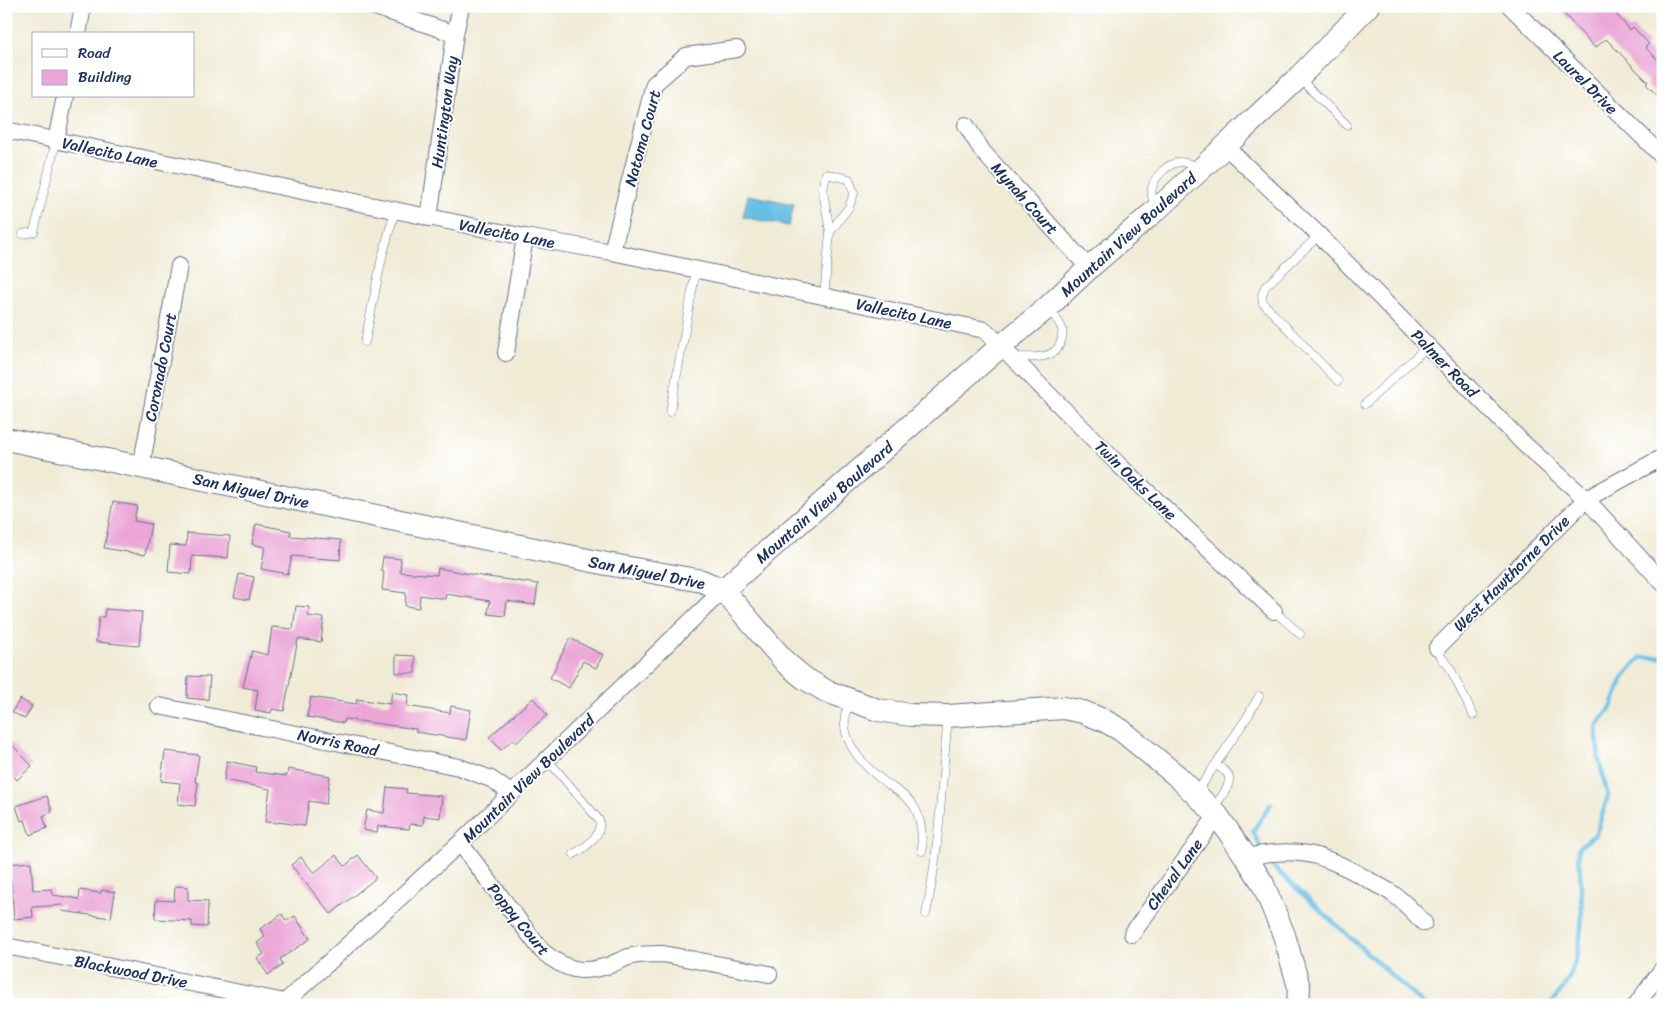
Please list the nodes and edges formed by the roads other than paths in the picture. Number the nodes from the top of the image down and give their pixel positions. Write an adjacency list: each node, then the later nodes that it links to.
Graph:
1 (83, 6): 6 (street)
2 (372, 6): 7 (street)
3 (461, 6): 7 (street, Huntington Way)
4 (1368, 6): 9 (street, Mountain View Boulevard)
5 (1510, 6): 16 (street, Laurel Drive)
6 (78, 32)
7 (455, 34): 18 (street, Huntington Way)
8 (737, 49): 23 (street, Natoma Court)
9 (1298, 78): 12 (lane); 15 (street, Mountain View Boulevard)
10 (65, 98): 14 (street)
11 (966, 125): 25 (street, Mynah Court)
12 (1347, 126)
13 (6, 130): 14 (street, Vallecito Lane)
14 (56, 141): 17 (street, Vallecito Lane); 20 (lane)
15 (1225, 146): 21 (street, Palmer Road); 25 (street, Mountain View Boulevard)
16 (1663, 157)
17 (395, 211): 18 (street, Vallecito Lane); 29 (lane)
18 (429, 218): 22 (street, Vallecito Lane)
19 (830, 232): 19 (lane); 27 (lane)
20 (23, 234)
21 (1319, 235): 30 (street, Palmer Road); 33 (lane)
22 (525, 238): 23 (street, Vallecito Lane); 32 (street)
23 (612, 252): 26 (street, Vallecito Lane)
24 (179, 266): 38 (street, Coronado Court)
25 (1089, 268): 28 (street, Mountain View Boulevard)
26 (696, 270): 27 (street, Vallecito Lane); 35 (lane)
27 (824, 297): 31 (street, Vallecito Lane)
28 (1048, 308): 31 (street, Mountain View Boulevard); 31 (lane)
29 (365, 342)
30 (1428, 346): 34 (lane); 39 (street, Palmer Road)
31 (1006, 351): 41 (street, Mountain View Boulevard); 42 (street, Twin Oaks Lane)
32 (506, 352)
33 (1338, 381)
34 (1365, 404)
35 (670, 412)
36 (6, 438): 38 (street, San Miguel Drive)
37 (1663, 457): 39 (street, West Hawthorne Drive)
38 (141, 467): 41 (street, San Miguel Drive)
39 (1586, 499): 40 (street, Palmer Road); 44 (street, West Hawthorne Drive)
40 (1663, 583)
41 (723, 590): 46 (street, San Miguel Drive); 50 (street, Mountain View Boulevard)
42 (1274, 611): 43 (lane)
43 (1300, 634)
44 (1437, 648): 48 (lane)
45 (1259, 696): 51 (lane)
46 (851, 700): 49 (street, San Miguel Drive); 56 (lane)
47 (159, 706): 52 (street, Norris Road)
48 (1474, 715)
49 (948, 716): 53 (street, San Miguel Drive); 59 (lane)
50 (547, 759): 52 (street, Mountain View Boulevard); 57 (lane)
51 (1215, 765): 53 (lane); 54 (lane)
52 (511, 793): 55 (street, Mountain View Boulevard)
53 (1195, 794): 54 (street, San Miguel Drive)
54 (1214, 813): 58 (street, San Miguel Drive); 61 (street, Cheval Lane)
55 (460, 844): 64 (street, Poppy Court); 66 (street, Mountain View Boulevard)
56 (922, 851)
57 (574, 854)
58 (1246, 857): 60 (street); 67 (street, San Miguel Drive)
59 (926, 914)
60 (1424, 923)
61 (1132, 934)
62 (6, 946): 65 (street, Blackwood Drive)
63 (1663, 968): 68 (street)
64 (769, 974)
65 (231, 998): 66 (street, Blackwood Drive)
66 (286, 1004)
67 (1298, 1005)
68 (1636, 1005)

